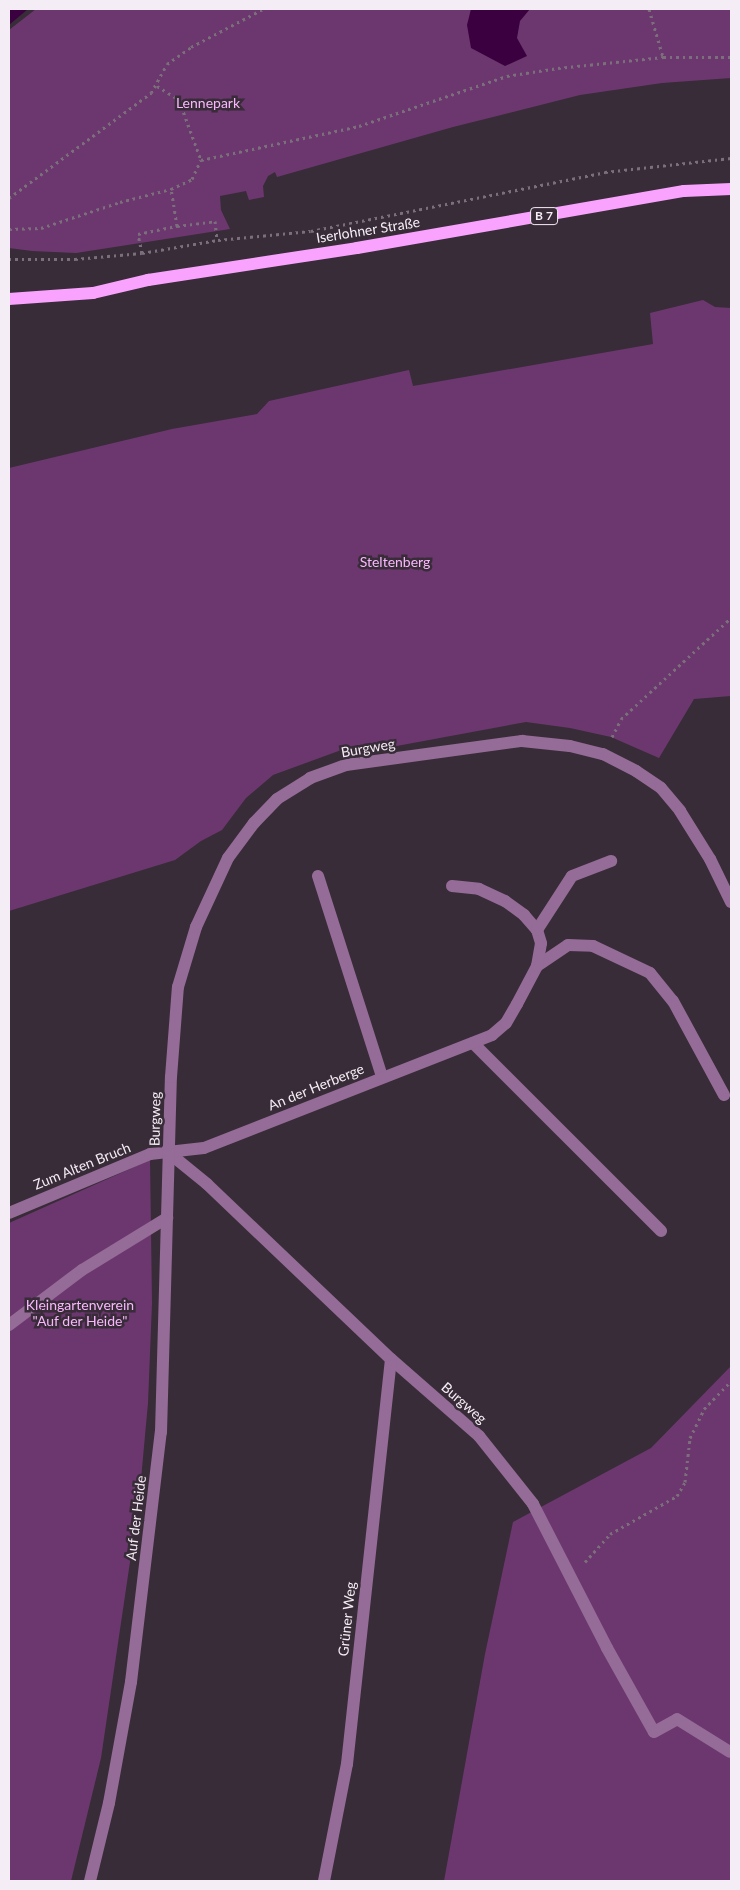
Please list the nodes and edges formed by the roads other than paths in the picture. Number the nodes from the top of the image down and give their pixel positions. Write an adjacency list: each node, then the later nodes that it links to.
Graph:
1 (731, 189): 2 (main road, Iserlohner Straße / B 7)
2 (9, 299)
3 (611, 861): 7 (street)
4 (318, 876): 10 (street)
5 (452, 886): 7 (street)
6 (731, 902): 12 (street, Burgweg)
7 (537, 930): 8 (street, An der Herberge)
8 (537, 966): 9 (street, An der Herberge); 11 (street)
9 (473, 1043): 10 (street, An der Herberge); 15 (street)
10 (382, 1077): 12 (street, An der Herberge)
11 (724, 1095)
12 (169, 1153): 13 (street, Zum Alten Bruch); 14 (street, Auf der Heide); 17 (street, Burgweg)
13 (9, 1213)
14 (167, 1218): 16 (street); 19 (street, Auf der Heide)
15 (661, 1231)
16 (9, 1325)
17 (391, 1359): 18 (street, Burgweg); 20 (street, Grüner Weg)
18 (730, 1752)
19 (90, 1881)
20 (324, 1881)

